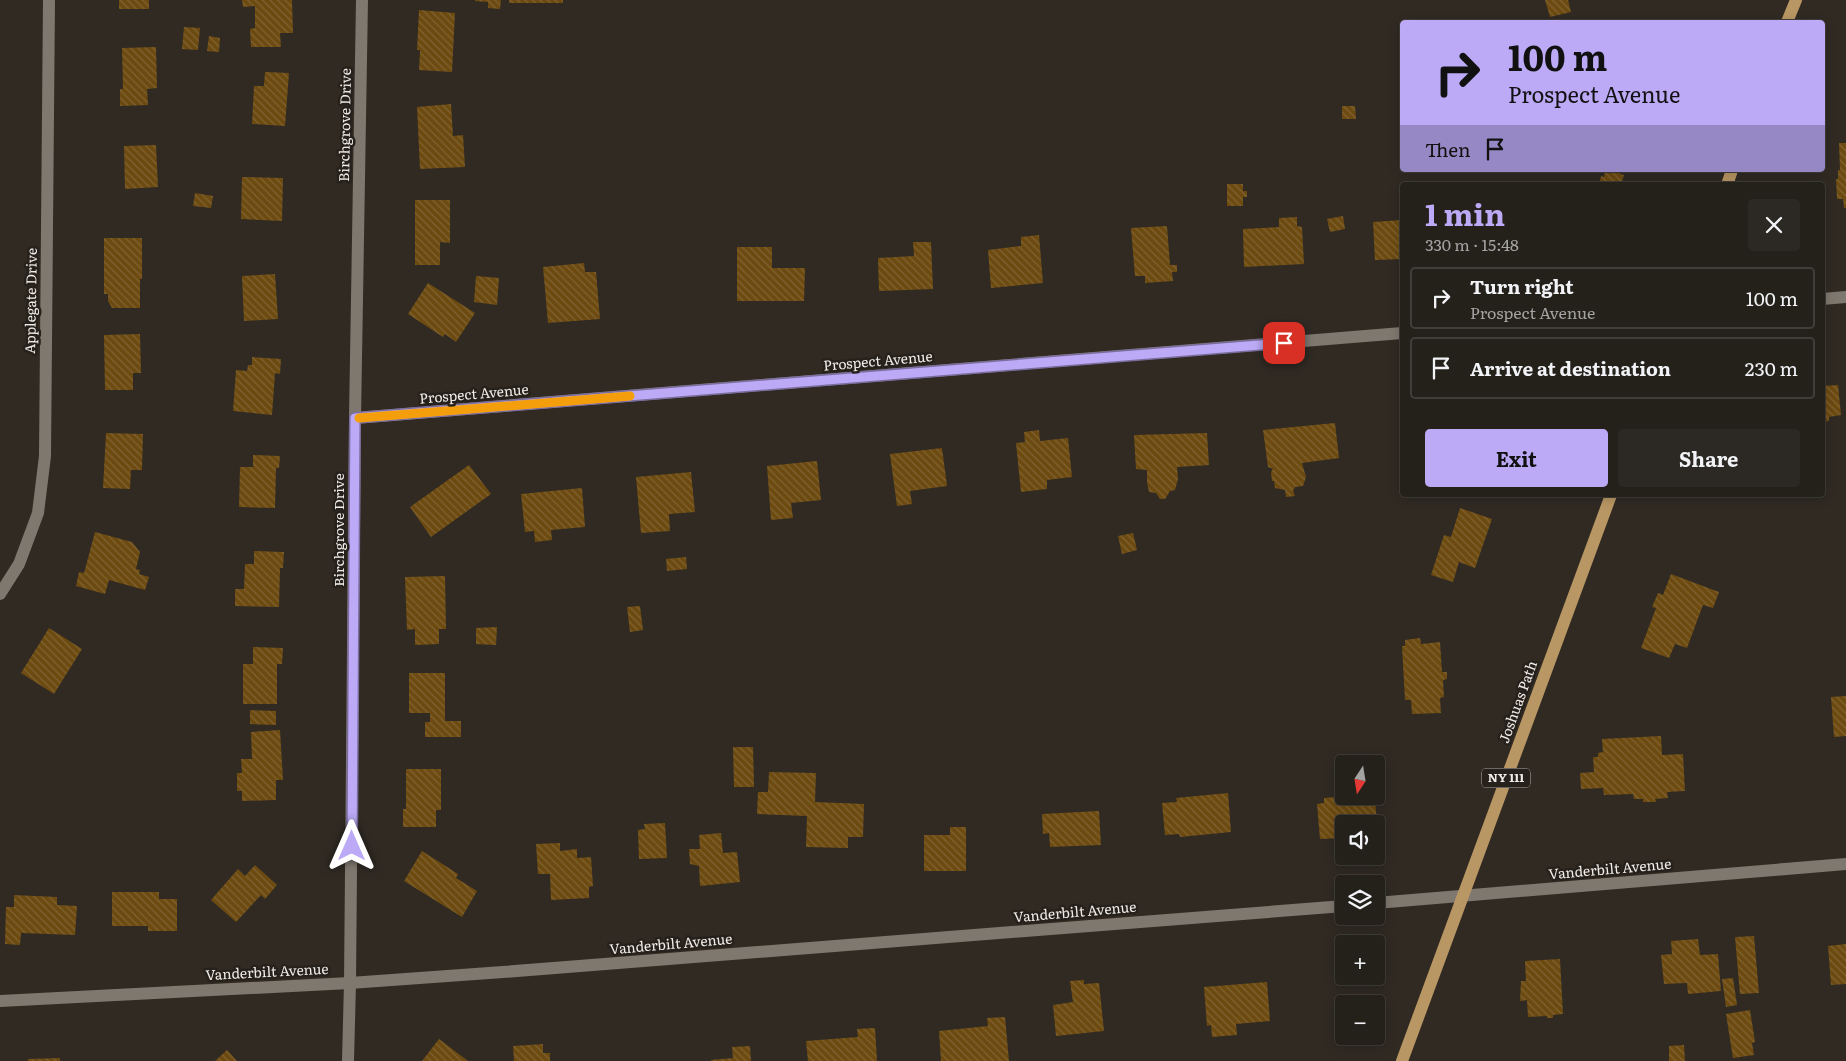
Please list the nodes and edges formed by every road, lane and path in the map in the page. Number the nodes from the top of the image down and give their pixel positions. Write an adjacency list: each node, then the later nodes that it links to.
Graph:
1 (50, 0): 10 (street, Applegate Drive)
2 (362, 0): 8 (street, Birchgrove Drive)
3 (1796, 0): 4 (main road)
4 (1788, 20)
5 (1846, 298): 6 (street)
6 (1825, 299)
7 (1400, 333): 8 (street, Prospect Avenue)
8 (355, 418): 15 (street, Birchgrove Drive)
9 (1610, 497): 12 (main road, Joshuas Path / NY 111)
10 (0, 594)
11 (1846, 864): 12 (street, Vanderbilt Avenue)
12 (1462, 896): 13 (street, Vanderbilt Avenue); 18 (main road, Joshuas Path / NY 111)
13 (1385, 902)
14 (1335, 907): 15 (street, Vanderbilt Avenue)
15 (350, 982): 16 (street, Vanderbilt Avenue); 17 (street, Birchgrove Drive)
16 (0, 1001)
17 (348, 1061)
18 (1402, 1061)

